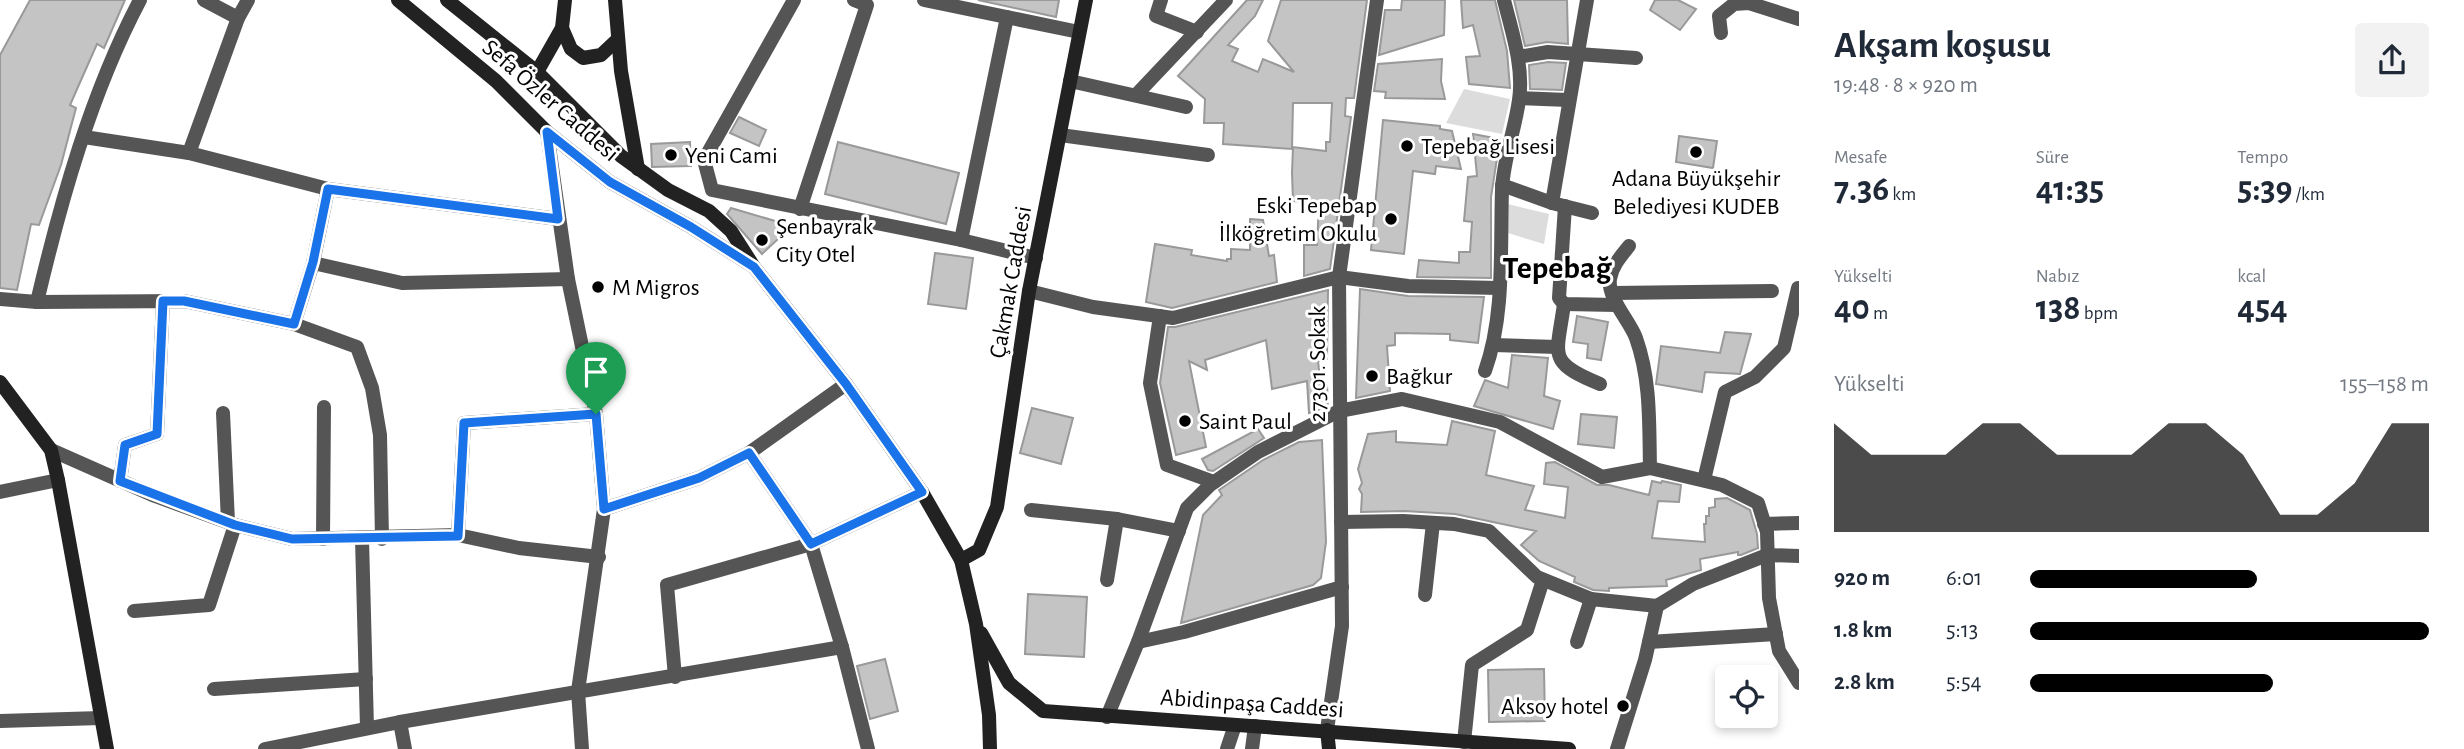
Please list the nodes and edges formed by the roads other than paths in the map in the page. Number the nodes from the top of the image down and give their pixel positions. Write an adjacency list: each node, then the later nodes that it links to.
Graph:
1 (140, 0): 38 (street)
2 (204, 0): 20 (street)
3 (248, 0): 20 (street)
4 (398, 0): 36 (main road, Sefa Özler Caddesi)
5 (447, 0): 30 (main road, Sefa Özler Caddesi)
6 (565, 0): 22 (main road)
7 (615, 0): 26 (main road)
8 (794, 0): 45 (street)
9 (854, 0): 45 (street)
10 (925, 0): 19 (street)
11 (1086, 0): 23 (main road, Çakmak Caddesi)
12 (1161, 0): 24 (street)
13 (1226, 0): 24 (street)
14 (1377, 0): 53 (street, 27301. Sokak)
15 (1504, 0): 28 (street)
16 (1587, 0): 27 (street)
17 (1722, 0): 18 (street)
18 (1719, 16): 21 (street); 25 (street)
19 (1007, 17): 23 (street); 48 (street)
20 (239, 18): 39 (street)
21 (1799, 19)
22 (562, 28): 26 (main road); 30 (main road)
23 (1079, 32): 31 (main road, Çakmak Caddesi)
24 (1196, 32): 32 (street)
25 (1721, 33)
26 (618, 39): 41 (main road)
27 (1578, 55): 28 (street); 29 (street); 34 (street)
28 (1518, 57): 33 (street)
29 (1636, 58)
30 (537, 72): 41 (main road, Sefa Özler Caddesi)
31 (1070, 81): 32 (street); 37 (main road, Çakmak Caddesi)
32 (1136, 95): 35 (street)
33 (1520, 98): 34 (street); 42 (street)
34 (1568, 100): 44 (street)
35 (1186, 107)
36 (547, 132): 47 (street); 52 (main road, Sefa Özler Caddesi)
37 (1059, 135): 40 (street); 50 (main road, Çakmak Caddesi)
38 (84, 137): 39 (street); 62 (street)
39 (190, 153): 43 (street)
40 (1208, 155)
41 (638, 169): 52 (main road, Sefa Özler Caddesi)
42 (1502, 186): 44 (street); 55 (street)
43 (328, 189): 47 (street); 51 (street)
44 (1558, 205): 46 (street); 63 (street)
45 (800, 209): 48 (street)
46 (1592, 213)
47 (558, 219): 54 (street)
48 (961, 240): 50 (street)
49 (1629, 246): 60 (street)
50 (1036, 258): 57 (main road, Çakmak Caddesi)
51 (313, 262): 54 (street); 65 (street)
52 (754, 267): 70 (main road, Sefa Özler Caddesi)
53 (1339, 277): 55 (street); 64 (street); 73 (street, 27301. Sokak)
54 (568, 279): 75 (street)
55 (1499, 288): 66 (street)
56 (1798, 288): 80 (street)
57 (1029, 291): 64 (street); 102 (main road, Çakmak Caddesi)
58 (1772, 291): 60 (street)
59 (0, 299): 62 (street)
60 (1615, 299): 63 (street); 78 (street)
61 (163, 301): 62 (street); 65 (street); 81 (street)
62 (37, 302)
63 (1564, 304): 67 (street)
64 (1160, 316): 82 (street)
65 (294, 324): 97 (street)
66 (1494, 345): 67 (street); 68 (street)
67 (1558, 347): 71 (street)
68 (1485, 371)
69 (0, 382): 76 (main road)
70 (846, 384): 77 (street); 84 (main road, Sefa Özler Caddesi)
71 (1600, 384)
72 (324, 407): 95 (street)
73 (1339, 411): 78 (street); 82 (street); 88 (street, 27301. Sokak)
74 (223, 413): 89 (street)
75 (596, 414): 85 (street); 94 (street)
76 (51, 450): 79 (main road); 81 (street)
77 (749, 453): 85 (street); 98 (street)
78 (1650, 468): 80 (street)
79 (58, 480): 83 (street); 122 (main road)
80 (1704, 480): 91 (street)
81 (120, 481): 89 (street)
82 (1214, 482): 93 (street)
83 (0, 492)
84 (922, 492): 98 (street); 102 (main road, Sefa Özler Caddesi)
85 (604, 509): 101 (street)
86 (1031, 510): 87 (street)
87 (1117, 519): 93 (street); 103 (street)
88 (1341, 522): 90 (street); 105 (street, 27301. Sokak)
89 (231, 523): 95 (street); 109 (street)
90 (1433, 523): 104 (street); 106 (street)
91 (1764, 523): 92 (street); 99 (street)
92 (1799, 523)
93 (1179, 531): 112 (street)
94 (458, 536): 97 (street); 101 (street)
95 (323, 539): 96 (street)
96 (362, 539): 97 (street); 117 (street)
97 (382, 539)
98 (811, 544): 115 (street); 116 (street)
99 (1767, 555): 100 (street); 108 (street); 111 (street)
100 (1799, 556)
101 (598, 557): 120 (street)
102 (961, 560): 110 (main road, Sefa Özler Caddesi)
103 (1107, 580)
104 (1543, 580): 107 (street); 129 (street)
105 (1342, 587): 112 (street); 128 (street, 27301. Sokak)
106 (1426, 595)
107 (1591, 599): 108 (street); 113 (street)
108 (1657, 606): 114 (street)
109 (134, 611)
110 (976, 624): 121 (main road, Abidinpaşa Caddesi); 136 (main road)
111 (1776, 634): 114 (street); 118 (street)
112 (1138, 642): 121 (street)
113 (1577, 642)
114 (1649, 642): 141 (street)
115 (842, 647): 116 (street); 135 (street)
116 (675, 677): 120 (street)
117 (366, 679): 119 (street); 127 (street)
118 (1799, 683)
119 (214, 689)
120 (578, 691): 124 (street); 134 (street)
121 (1107, 717): 125 (main road, Abidinpaşa Caddesi)
122 (101, 718): 123 (street); 131 (main road)
123 (0, 721)
124 (400, 722): 127 (street); 133 (street)
125 (1235, 724): 126 (main road, Abidinpaşa Caddesi); 137 (street)
126 (1255, 726): 128 (main road, Abidinpaşa Caddesi); 138 (street)
127 (367, 728): 132 (street)
128 (1327, 730): 129 (main road, Abidinpaşa Caddesi); 139 (main road)
129 (1464, 742): 130 (main road, Abidinpaşa Caddesi)
130 (1536, 748): 140 (main road, Abidinpaşa Caddesi)
131 (107, 749)
132 (265, 749)
133 (405, 749)
134 (582, 749)
135 (868, 749)
136 (990, 749)
137 (1227, 749)
138 (1252, 749)
139 (1329, 749)
140 (1569, 749)
141 (1617, 749)

